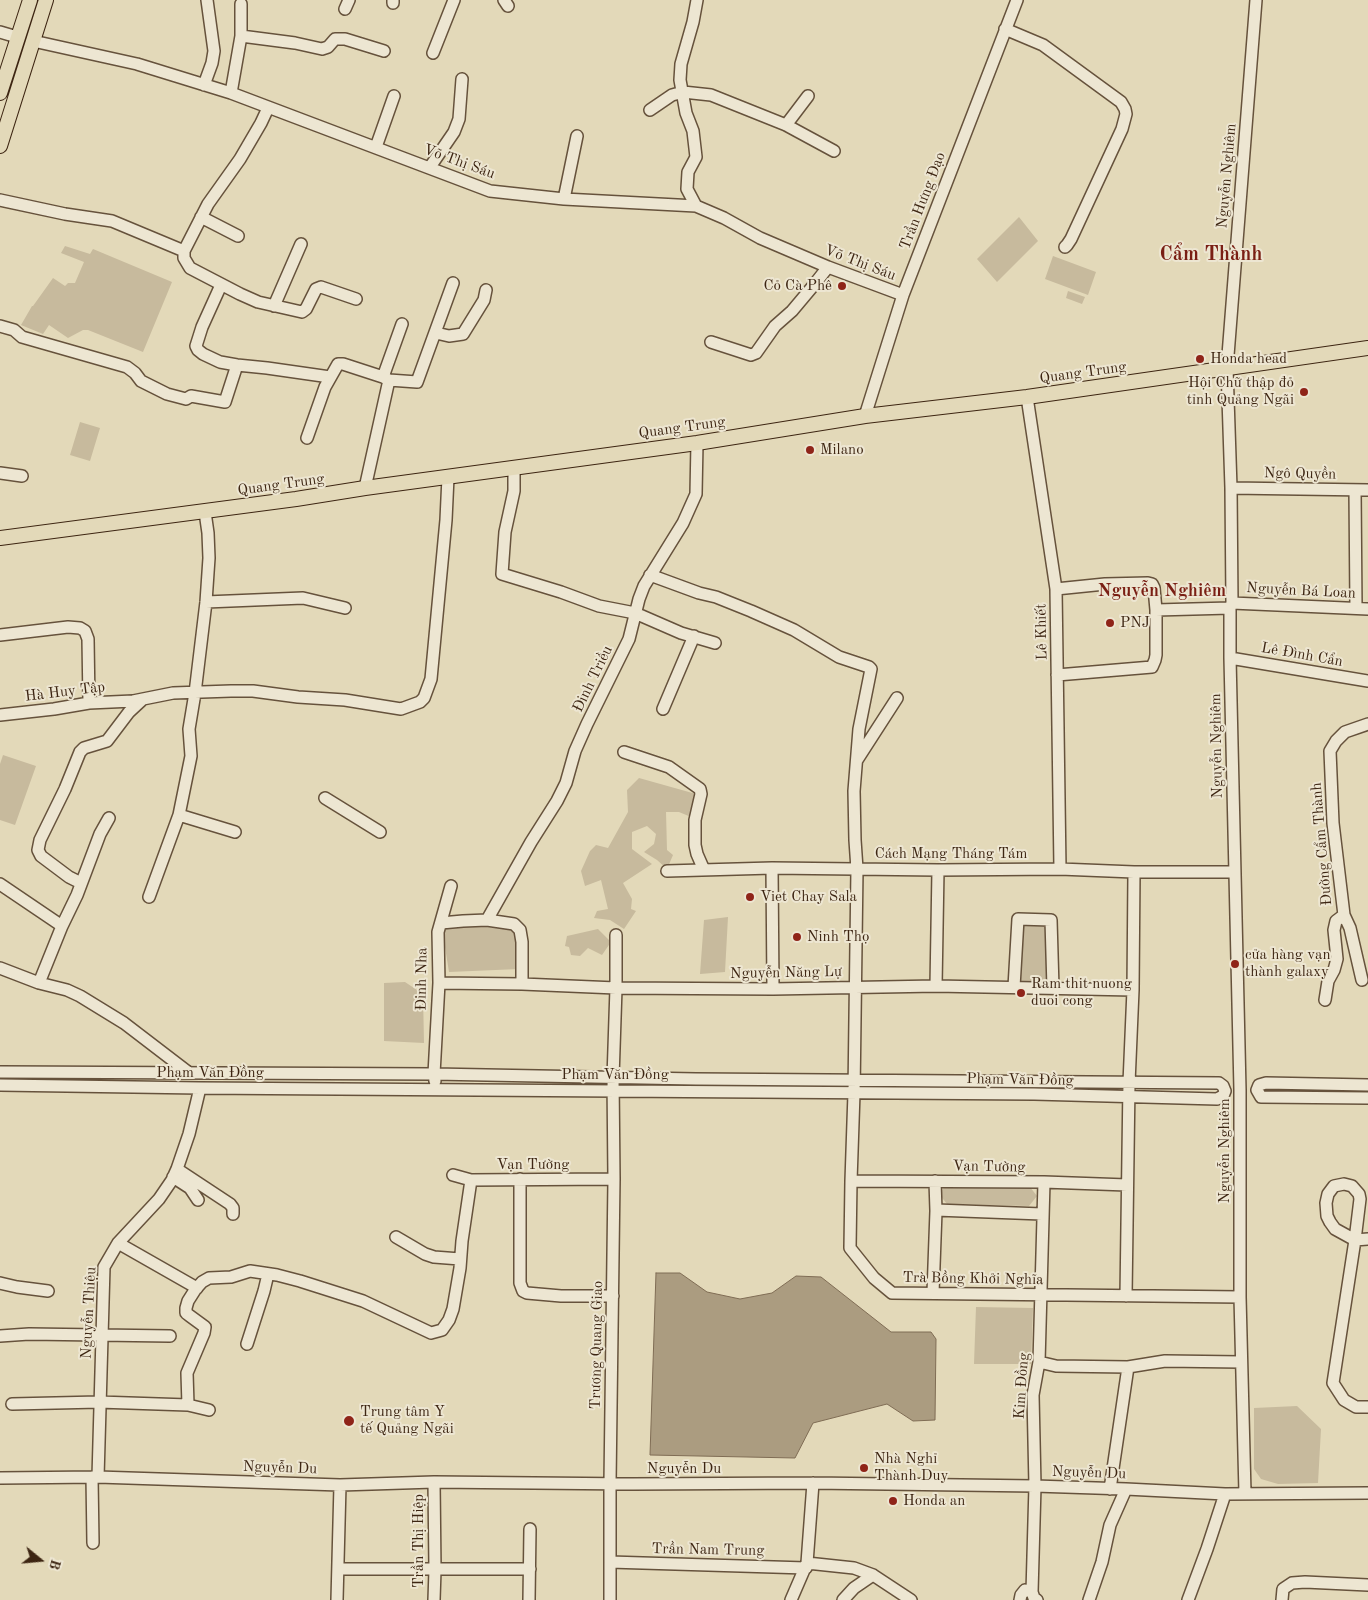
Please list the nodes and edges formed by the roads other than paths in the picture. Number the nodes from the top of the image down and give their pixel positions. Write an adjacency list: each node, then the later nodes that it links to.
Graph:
1 (30, 0): 12 (main road)
2 (46, 0): 13 (main road)
3 (207, 0): 17 (street)
4 (454, 0): 15 (street)
5 (697, 0): 18 (street)
6 (1017, 0): 9 (street, Trần Hưng Đạo)
7 (1256, 0): 52 (street, Nguyễn Nghiêm)
8 (242, 4): 11 (street)
9 (1006, 29): 37 (street); 43 (street, Trần Hưng Đạo)
10 (0, 32): 12 (street)
11 (241, 36): 14 (street); 20 (street)
12 (18, 37): 13 (main road); 19 (main road)
13 (33, 41): 17 (street, Võ Thị Sáu); 27 (main road)
14 (384, 51)
15 (433, 53)
16 (462, 79): 30 (street)
17 (204, 85): 20 (street, Võ Thị Sáu)
18 (682, 92): 24 (street); 25 (street); 33 (street)
19 (0, 93)
20 (231, 93): 23 (street, Võ Thị Sáu)
21 (394, 96): 28 (street)
22 (808, 96): 25 (street)
23 (268, 108): 28 (street, Võ Thị Sáu); 34 (street)
24 (650, 110)
25 (786, 125): 29 (street)
26 (577, 136): 31 (street)
27 (0, 146)
28 (376, 147): 30 (street, Võ Thị Sáu)
29 (834, 151)
30 (430, 167): 31 (street, Võ Thị Sáu)
31 (564, 199): 33 (street, Võ Thị Sáu)
32 (0, 200): 38 (street)
33 (696, 206): 39 (street, Võ Thị Sáu)
34 (200, 217): 35 (street); 38 (street)
35 (238, 236)
36 (301, 244): 45 (street)
37 (1064, 246)
38 (184, 251): 41 (street)
39 (828, 267): 43 (street, Võ Thị Sáu); 49 (street)
40 (453, 283): 48 (street)
41 (221, 285): 45 (street); 51 (street)
42 (486, 290): 48 (street)
43 (903, 295): 56 (street, Trần Hưng Đạo)
44 (356, 299): 45 (street)
45 (274, 306)
46 (402, 324): 54 (street)
47 (0, 326): 51 (street)
48 (436, 333): 54 (street)
49 (711, 342)
50 (1368, 348): 52 (main road, Quang Trung)
51 (237, 366): 53 (street)
52 (1227, 368): 55 (main road, Quang Trung); 64 (street, Nguyễn Nghiêm)
53 (330, 377): 54 (street); 57 (street)
54 (386, 378): 63 (street)
55 (1027, 397): 56 (main road, Quang Trung); 70 (street, Lê Khiết)
56 (865, 416): 58 (main road, Quang Trung)
57 (307, 438)
58 (697, 443): 59 (main road, Quang Trung); 69 (street, Đinh Triều)
59 (514, 468): 62 (main road, Quang Trung); 76 (street)
60 (0, 473): 61 (street)
61 (22, 476)
62 (448, 477): 63 (main road, Quang Trung); 83 (street, Hà Huy Tập)
63 (365, 488): 67 (main road, Quang Trung)
64 (1231, 488): 65 (street, Ngô Quyền); 72 (street, Nguyễn Nghiêm)
65 (1355, 490): 66 (street, Ngô Quyền); 74 (street)
66 (1368, 490)
67 (205, 512): 68 (main road, Quang Trung); 71 (street)
68 (0, 538)
69 (650, 575): 76 (street, Đinh Triều); 91 (street)
70 (1056, 589): 75 (street); 81 (street, Lê Khiết)
71 (206, 602): 73 (street); 83 (street)
72 (1231, 606): 74 (street, Nguyễn Bá Loan); 75 (street, Nguyễn Bá Loan); 80 (street, Nguyễn Nghiêm)
73 (345, 608)
74 (1362, 609)
75 (1156, 610): 81 (street)
76 (635, 613): 78 (street); 110 (street, Đinh Triều)
77 (0, 635): 86 (street)
78 (694, 636): 79 (street); 87 (street)
79 (715, 643)
80 (1230, 658): 82 (street, Lê Đình Cẩn); 104 (street, Nguyễn Nghiêm)
81 (1057, 675): 101 (street, Lê Khiết)
82 (1368, 681)
83 (195, 693): 84 (street, Hà Huy Tập); 93 (street)
84 (145, 698): 86 (street, Hà Huy Tập); 105 (street)
85 (897, 698): 91 (street)
86 (88, 703): 88 (street, Hà Huy Tập)
87 (663, 709)
88 (0, 714)
89 (1368, 724): 109 (street, Đường Cẩm Thành)
90 (624, 752): 99 (street)
91 (856, 762): 98 (street)
92 (324, 798): 96 (street)
93 (179, 815): 95 (street); 108 (street)
94 (109, 818): 105 (street)
95 (235, 832)
96 (380, 832)
97 (772, 868): 98 (street, Cách Mạng Tháng Tám); 99 (street, Cách Mạng Tháng Tám); 124 (street)
98 (857, 869): 100 (street, Cách Mạng Tháng Tám); 121 (street)
99 (704, 870): 102 (street, Cách Mạng Tháng Tám)
100 (938, 870): 101 (street, Cách Mạng Tháng Tám); 120 (street)
101 (1060, 870): 103 (street, Cách Mạng Tháng Tám)
102 (667, 871)
103 (1134, 872): 104 (street, Cách Mạng Tháng Tám); 126 (street)
104 (1234, 872): 144 (street, Nguyễn Nghiêm)
105 (81, 883): 112 (street)
106 (0, 884): 112 (street)
107 (450, 886): 111 (street, Đinh Nha)
108 (149, 897)
109 (1344, 916): 114 (street, Đường Cẩm Thành); 127 (street)
110 (487, 920): 111 (street); 119 (street)
111 (441, 923): 118 (street, Đinh Nha)
112 (62, 926): 117 (street)
113 (616, 935): 123 (street)
114 (1363, 966): 116 (street, Đường Cẩm Thành)
115 (0, 968): 117 (street)
116 (1362, 980)
117 (39, 983): 130 (street)
118 (439, 983): 119 (street, Nguyễn Năng Lự); 132 (street, Đinh Nha)
119 (522, 984): 123 (street, Nguyễn Năng Lự)
120 (936, 986): 121 (street, Nguyễn Năng Lự); 122 (street, Nguyễn Năng Lự)
121 (856, 987): 124 (street, Nguyễn Năng Lự); 134 (street)
122 (1014, 987): 125 (street, Nguyễn Năng Lự); 125 (street)
123 (616, 988): 124 (street, Nguyễn Năng Lự); 133 (street)
124 (773, 988)
125 (1053, 988): 126 (street, Nguyễn Năng Lự)
126 (1133, 990): 136 (street)
127 (1324, 1000)
128 (0, 1072): 129 (street, Phạm Văn Đồng)
129 (84, 1072): 130 (street, Phạm Văn Đồng); 139 (street)
130 (188, 1072): 131 (street, Phạm Văn Đồng)
131 (259, 1073): 132 (street, Phạm Văn Đồng); 141 (street)
132 (434, 1074): 133 (street, Phạm Văn Đồng); 142 (street, Đinh Nha)
133 (612, 1078): 134 (street, Phạm Văn Đồng); 143 (street, Trương Quang Giao)
134 (854, 1080): 135 (street, Phạm Văn Đồng); 147 (street, Trà Bồng Khởi Nghĩa)
135 (1034, 1081): 136 (street, Phạm Văn Đồng); 148 (street)
136 (1130, 1083): 146 (street, Phạm Văn Đồng); 149 (street)
137 (0, 1085): 139 (street, Phạm Văn Đồng)
138 (1368, 1085): 145 (street, Phạm Văn Đồng)
139 (83, 1086): 140 (street, Phạm Văn Đồng)
140 (200, 1088): 141 (street, Phạm Văn Đồng); 151 (street, Nguyễn Thiệu)
141 (259, 1088): 142 (street, Phạm Văn Đồng)
142 (436, 1090): 143 (street, Phạm Văn Đồng)
143 (613, 1090): 147 (street, Phạm Văn Đồng); 153 (street, Trương Quang Giao)
144 (1240, 1090): 145 (street, Phạm Văn Đồng); 146 (street, Phạm Văn Đồng); 177 (street, Nguyễn Nghiêm)
145 (1257, 1090): 150 (street, Phạm Văn Đồng)
146 (1224, 1091): 149 (street, Phạm Văn Đồng)
147 (854, 1093): 148 (street, Phạm Văn Đồng); 156 (street, Trà Bồng Khởi Nghĩa)
148 (1034, 1094): 149 (street, Phạm Văn Đồng)
149 (1129, 1097): 159 (street)
150 (1368, 1098)
151 (175, 1173): 160 (street); 162 (street); 167 (street, Nguyễn Thiệu)
152 (454, 1175): 154 (street, Vạn Tường)
153 (614, 1179): 155 (street, Vạn Tường); 175 (street, Trương Quang Giao)
154 (471, 1180): 155 (street, Vạn Tường); 168 (street)
155 (520, 1180): 175 (street)
156 (850, 1181): 157 (street, Vạn Tường); 173 (street, Trà Bồng Khởi Nghĩa)
157 (935, 1181): 158 (street, Vạn Tường); 161 (street)
158 (1044, 1182): 159 (street, Vạn Tường); 163 (street, Kim Đồng)
159 (1127, 1185): 176 (street)
160 (198, 1200)
161 (936, 1210): 163 (street); 173 (street)
162 (233, 1214)
163 (1042, 1214): 174 (street, Kim Đồng)
164 (396, 1237): 168 (street)
165 (1368, 1239): 166 (street)
166 (1355, 1240): 166 (street); 188 (street)
167 (118, 1243): 171 (street); 178 (street, Nguyễn Thiệu)
168 (460, 1259): 169 (street)
169 (268, 1274): 171 (street); 181 (street)
170 (0, 1283): 172 (street)
171 (197, 1288): 187 (street)
172 (48, 1291)
173 (933, 1293): 174 (street, Trà Bồng Khởi Nghĩa)
174 (1041, 1295): 176 (street, Trà Bồng Khởi Nghĩa); 182 (street, Kim Đồng)
175 (613, 1296): 193 (street, Trương Quang Giao)
176 (1126, 1296): 177 (street, Trà Bồng Khởi Nghĩa)
177 (1240, 1297): 183 (street, Nguyễn Nghiêm)
178 (102, 1335): 179 (street); 180 (street); 185 (street, Nguyễn Thiệu)
179 (0, 1336)
180 (170, 1336)
181 (246, 1344)
182 (1039, 1362): 184 (street); 196 (street, Kim Đồng)
183 (1241, 1362): 184 (street); 199 (street, Nguyễn Nghiêm)
184 (1128, 1367): 197 (street)
185 (99, 1402): 186 (street); 187 (street); 190 (street, Nguyễn Thiệu)
186 (12, 1404)
187 (188, 1405): 189 (street)
188 (1368, 1406)
189 (210, 1410)
190 (95, 1477): 191 (street, Nguyễn Du); 195 (street, Nguyễn Du); 203 (street, Nguyễn Thiệu)
191 (0, 1478)
192 (434, 1482): 193 (street, Nguyễn Du); 195 (street, Nguyễn Du); 208 (street, Trần Thị Hiệp)
193 (610, 1483): 194 (street, Nguyễn Du); 204 (street, Trương Quang Giao)
194 (813, 1483): 196 (street, Nguyễn Du); 205 (street)
195 (340, 1485): 207 (street)
196 (1035, 1486): 197 (street, Nguyễn Du); 211 (street, Kim Đồng)
197 (1110, 1489): 198 (street, Nguyễn Du)
198 (1126, 1489): 201 (street, Nguyễn Du); 220 (street)
199 (1245, 1493): 200 (street, Nguyễn Du); 201 (street, Nguyễn Du)
200 (1368, 1493)
201 (1225, 1494): 221 (street)
202 (530, 1529): 206 (street)
203 (93, 1543)
204 (610, 1562): 205 (street, Trần Nam Trung); 215 (street, Trương Quang Giao)
205 (807, 1565): 209 (street, Trần Nam Trung); 216 (street)
206 (530, 1569): 208 (street); 214 (street)
207 (339, 1570): 208 (street); 212 (street)
208 (435, 1570): 213 (street, Trần Thị Hiệp)
209 (873, 1574): 217 (street); 218 (street, Trần Nam Trung)
210 (1368, 1585): 222 (street)
211 (1034, 1596): 219 (street)
212 (337, 1600)
213 (434, 1600)
214 (529, 1600)
215 (610, 1600)
216 (791, 1600)
217 (843, 1600)
218 (911, 1600)
219 (1020, 1600)
220 (1089, 1600)
221 (1188, 1600)
222 (1282, 1600)

